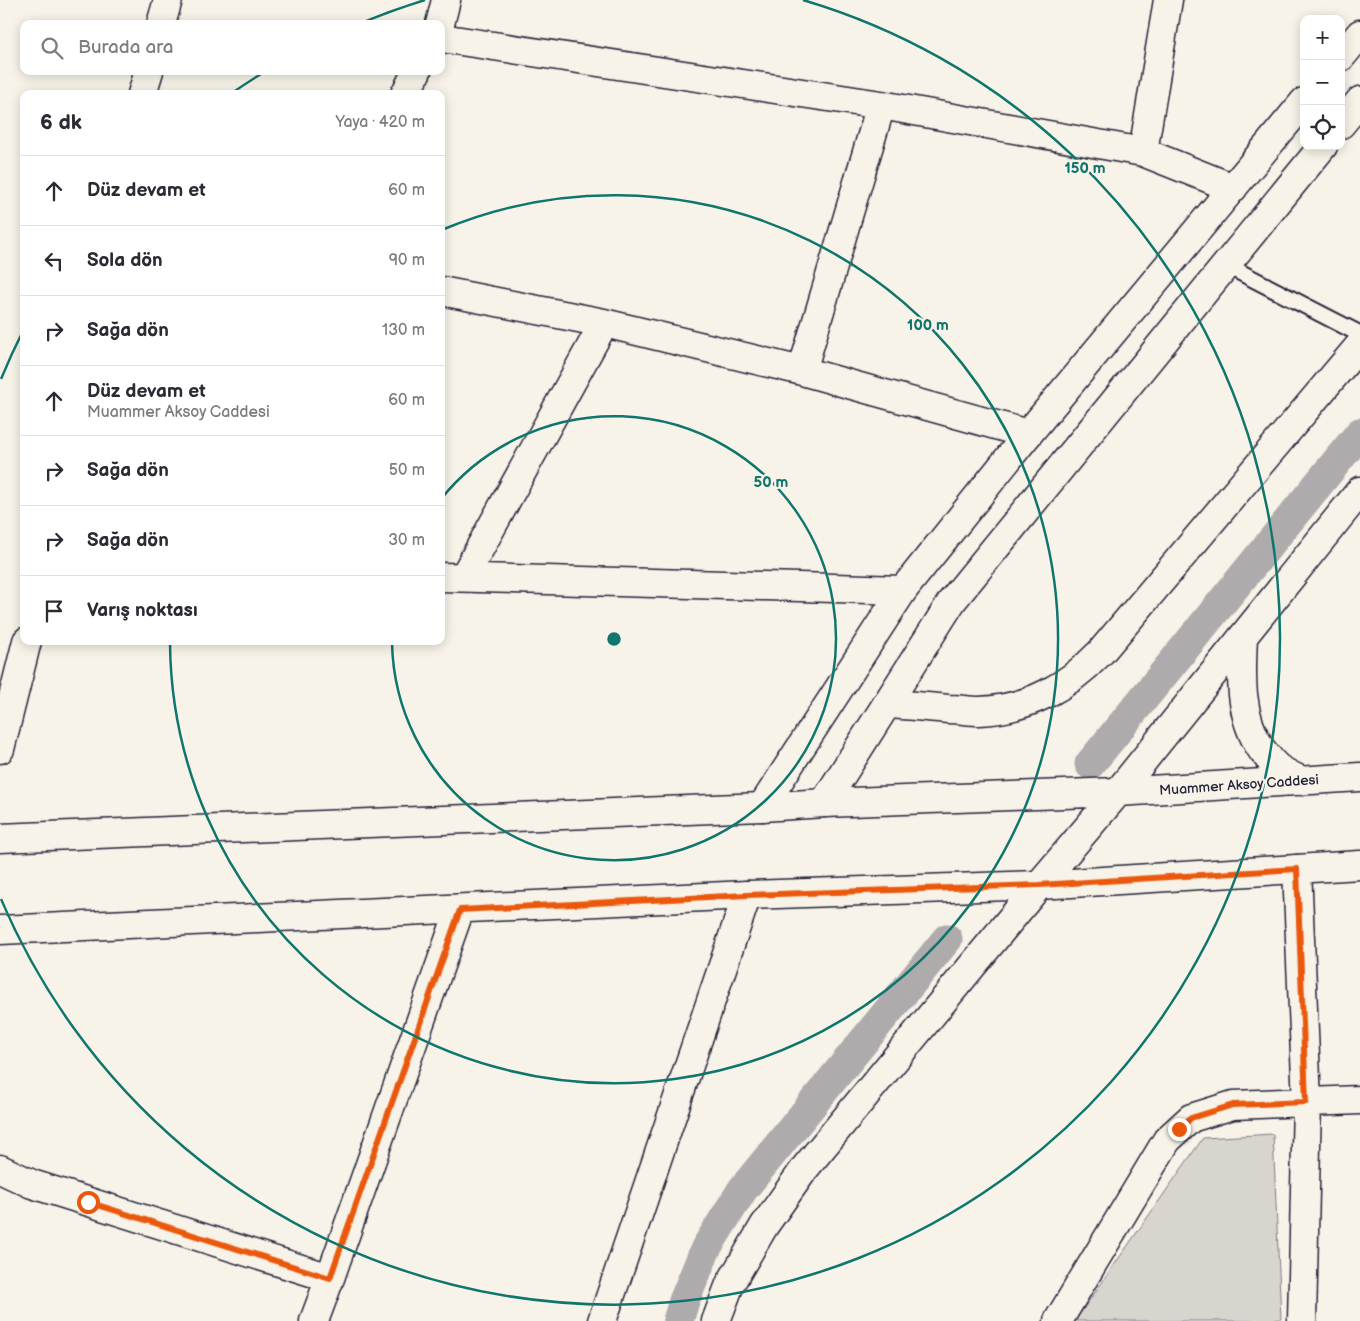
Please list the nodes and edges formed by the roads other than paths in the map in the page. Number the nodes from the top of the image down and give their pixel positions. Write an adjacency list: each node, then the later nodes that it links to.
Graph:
1 (446, 0): 3 (street)
2 (1168, 0): 16 (street)
3 (441, 20)
4 (1360, 34): 6 (street)
5 (445, 39): 12 (street)
6 (1345, 52)
7 (148, 75): 9 (street)
8 (415, 75): 10 (street)
9 (143, 90)
10 (407, 90)
11 (1360, 101): 14 (street)
12 (881, 105): 16 (street); 23 (street)
13 (1302, 105): 17 (street)
14 (1345, 119)
15 (1320, 150): 18 (street)
16 (1143, 152): 17 (street)
17 (1233, 188): 24 (street)
18 (1226, 265): 21 (lane); 30 (street)
19 (445, 292): 20 (street)
20 (604, 324): 23 (street); 26 (street)
21 (1360, 334)
22 (1360, 345): 30 (street)
23 (802, 371): 24 (street)
24 (1028, 434): 27 (street)
25 (1360, 490): 28 (street)
26 (452, 577): 27 (street)
27 (903, 590): 36 (street)
28 (1242, 637): 33 (street); 34 (street)
29 (26, 645): 31 (street)
30 (887, 704): 35 (street)
31 (0, 749)
32 (1360, 777): 33 (street, Muammer Aksoy Caddesi)
33 (1302, 781): 34 (street, Muammer Aksoy Caddesi)
34 (1118, 792): 35 (street, Muammer Aksoy Caddesi); 40 (street)
35 (824, 803): 36 (street, Muammer Aksoy Caddesi)
36 (762, 807): 37 (street, Muammer Aksoy Caddesi)
37 (0, 838)
38 (1360, 865): 39 (street)
39 (1297, 869): 40 (street); 45 (street)
40 (1039, 885): 41 (street); 50 (street)
41 (747, 895): 42 (street); 49 (street)
42 (460, 910): 43 (street); 47 (street)
43 (0, 930)
44 (1360, 1100): 45 (street)
45 (1306, 1102): 51 (street); 52 (street)
46 (0, 1168): 47 (street)
47 (330, 1278): 48 (street)
48 (314, 1321)
49 (602, 1321)
50 (716, 1321)
51 (1058, 1321)
52 (1302, 1321)

